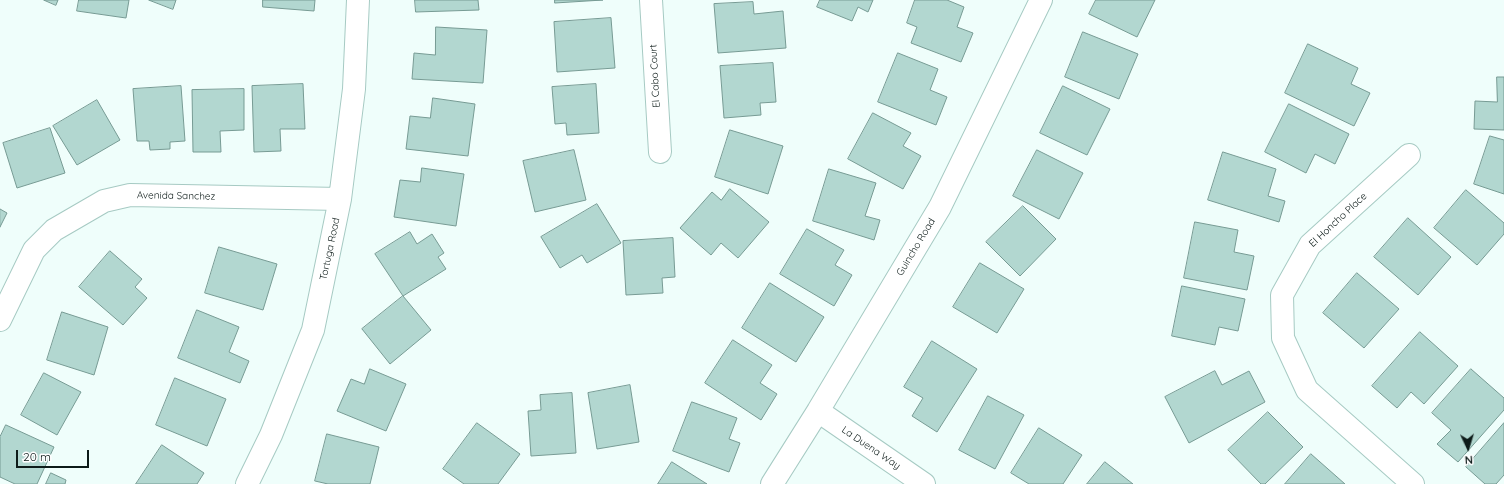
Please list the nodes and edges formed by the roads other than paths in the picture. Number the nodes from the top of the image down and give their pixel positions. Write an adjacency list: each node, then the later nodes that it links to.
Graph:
1 (358, 0): 6 (street, Tortuga Road)
2 (651, 0): 4 (street, El Cabo Court)
3 (1041, 0): 8 (street, Guincho Road)
4 (660, 152)
5 (1409, 155): 12 (street, El Honcho Place)
6 (340, 199): 7 (street, Avenida Sanchez); 9 (street, Tortuga Road)
7 (0, 320)
8 (818, 411): 10 (street, Guincho Road); 11 (street, La Duena Way)
9 (247, 484)
10 (772, 484)
11 (924, 484)
12 (1413, 484)

